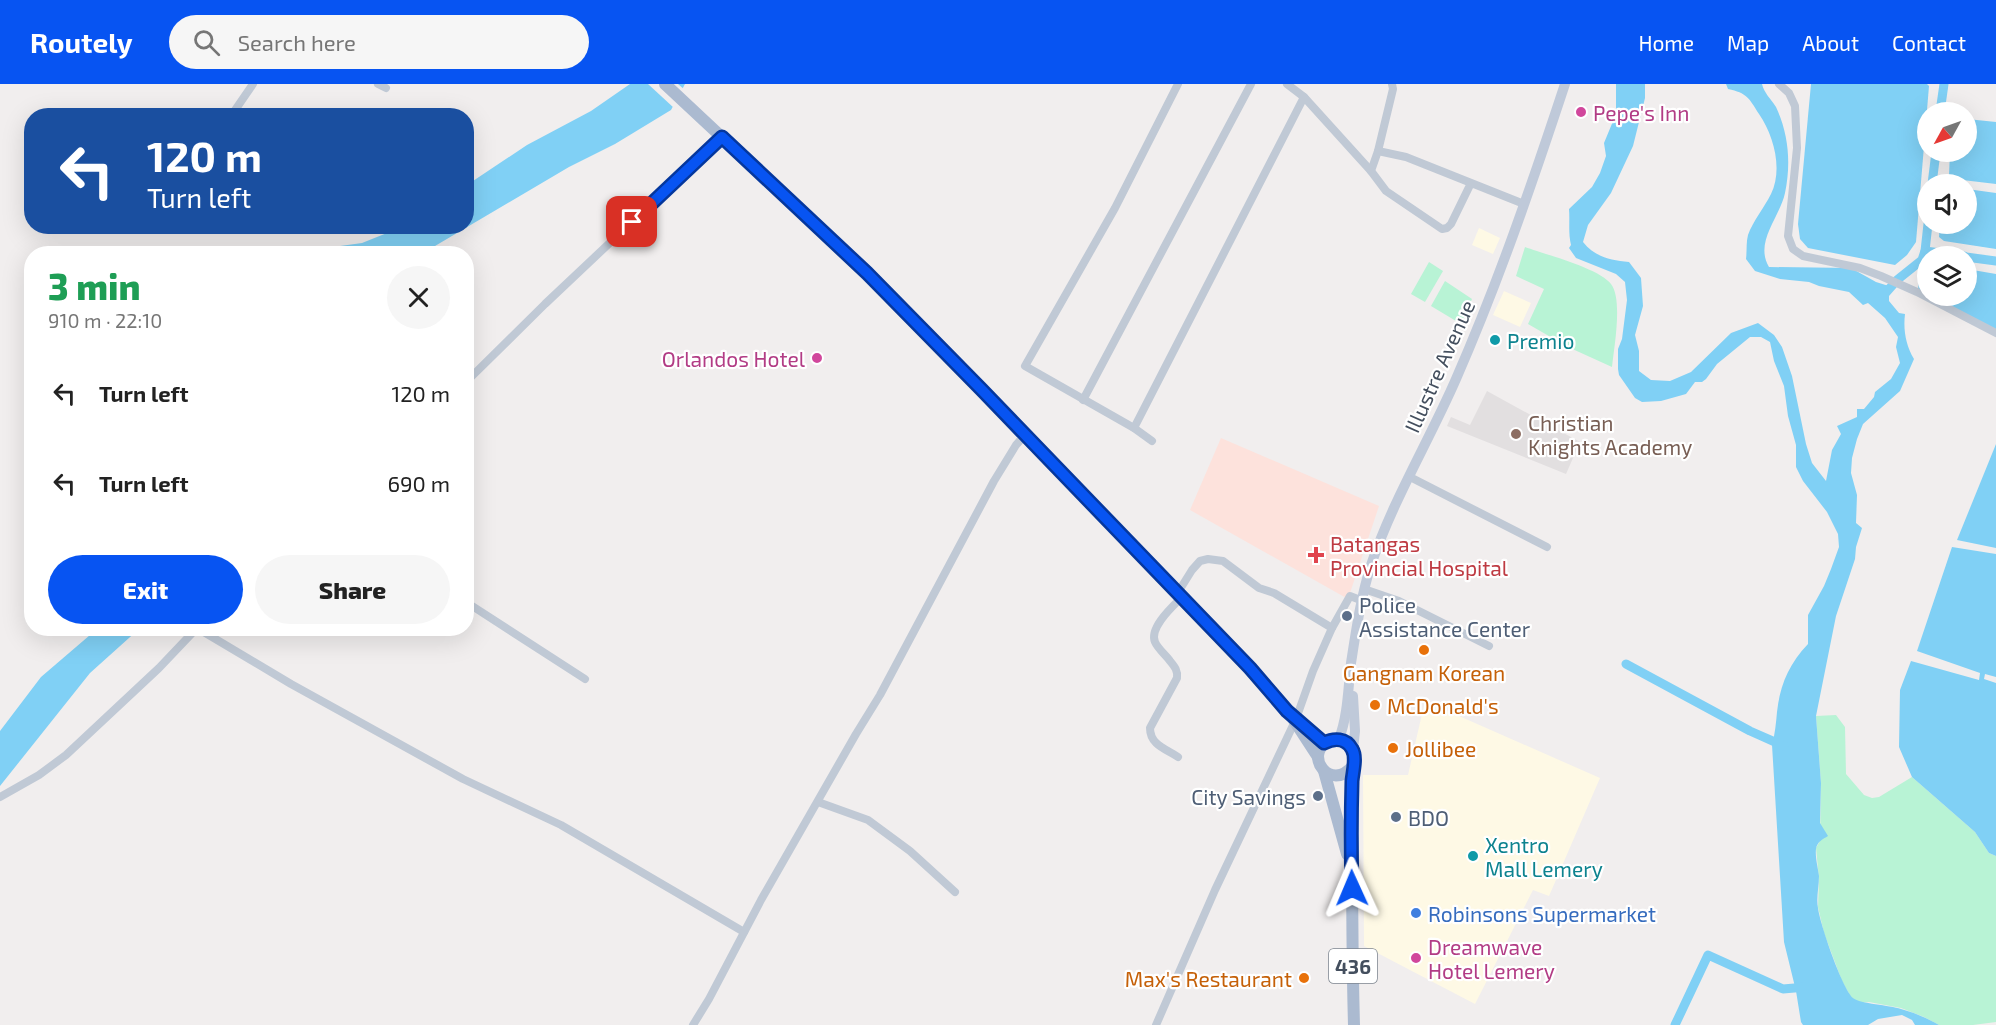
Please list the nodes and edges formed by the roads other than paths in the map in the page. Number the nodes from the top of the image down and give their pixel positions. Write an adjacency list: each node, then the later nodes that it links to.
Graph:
1 (253, 84): 10 (street)
2 (665, 84): 11 (main road)
3 (1178, 84): 18 (street)
4 (1251, 84): 18 (street)
5 (1287, 84): 9 (street)
6 (1392, 84): 12 (street)
7 (1564, 84): 15 (main road, Illustre Avenue / 436)
8 (1779, 84): 16 (street)
9 (1304, 97): 13 (street); 19 (street)
10 (236, 108)
11 (722, 137): 17 (street); 20 (main road)
12 (1378, 151): 13 (street); 14 (street)
13 (1371, 171): 14 (street)
14 (1471, 183): 15 (street)
15 (1524, 204): 22 (main road, Illustre Avenue / 436)
16 (1996, 333)
17 (474, 374)
18 (1083, 399): 19 (street)
19 (1134, 428): 21 (street)
20 (1026, 434): 25 (main road); 43 (street)
21 (1152, 441)
22 (1410, 477): 23 (street); 24 (main road, Illustre Avenue / 436)
23 (1546, 547)
24 (1364, 589): 26 (main road, Illustre Avenue / 436); 31 (street)
25 (1179, 596): 28 (street); 34 (main road); 38 (street)
26 (1362, 601): 28 (street); 32 (main road, Illustre Avenue / 436)
27 (474, 607): 33 (street)
28 (1332, 628): 34 (street)
29 (189, 636): 42 (street)
30 (210, 636): 46 (street)
31 (1489, 646)
32 (1351, 663): 35 (main road, Illustre Avenue / 436); 37 (main road, Illustre Avenue / 436)
33 (585, 680)
34 (1293, 717): 36 (main road); 39 (main road); 48 (street)
35 (1339, 739): 36 (main road); 37 (main road)
36 (1324, 743): 39 (main road)
37 (1353, 749): 40 (main road, 436)
38 (1178, 757)
39 (1318, 757): 41 (main road, 436)
40 (1353, 766): 41 (main road); 44 (main road, 436)
41 (1324, 771): 44 (main road, 436)
42 (0, 797)
43 (818, 802): 45 (street); 46 (street)
44 (1352, 870): 49 (main road, 436)
45 (955, 892)
46 (744, 932): 47 (street)
47 (693, 1025)
48 (1156, 1025)
49 (1354, 1025)

